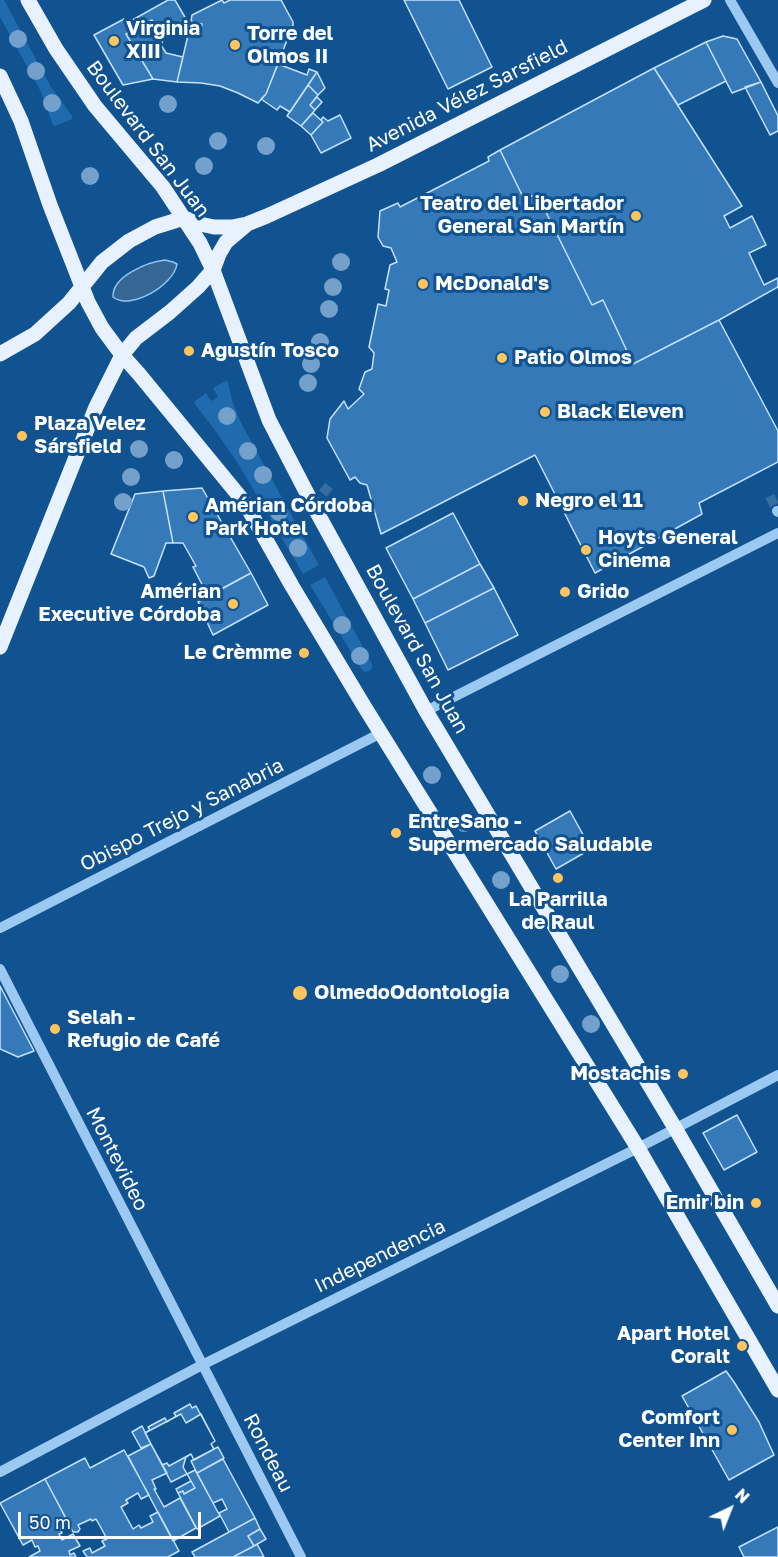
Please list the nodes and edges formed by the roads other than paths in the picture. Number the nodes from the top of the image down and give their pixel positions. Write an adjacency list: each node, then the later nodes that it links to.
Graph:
1 (28, 0): 6 (main road, Boulevard San Juan)
2 (704, 0): 7 (main road, Avenida Vélez Sarsfield)
3 (730, 0): 5 (street)
4 (0, 76): 9 (main road)
5 (778, 83)
6 (184, 218): 7 (main road, Avenida Vélez Sarsfield); 8 (main road, Boulevard San Juan); 9 (main road)
7 (247, 224): 8 (main road, Avenida Vélez Sarsfield)
8 (213, 270): 11 (main road, Avenida Vélez Sarsfield); 14 (main road, Boulevard San Juan)
9 (83, 288): 10 (main road); 11 (main road)
10 (0, 354)
11 (122, 355): 13 (main road, Avenida Vélez Sarsfield); 15 (main road)
12 (778, 532): 14 (street)
13 (0, 647)
14 (426, 711): 19 (main road, Boulevard San Juan)
15 (381, 734): 16 (street, Obispo Trejo y Sanabria); 20 (main road)
16 (0, 928)
17 (0, 969): 22 (street, Montevideo)
18 (778, 1076): 19 (street, Independencia)
19 (675, 1128): 20 (street, Independencia); 21 (main road, Boulevard San Juan)
20 (638, 1148): 22 (street, Independencia); 23 (main road)
21 (778, 1306)
22 (202, 1365): 24 (street, Independencia); 25 (street, Rondeau)
23 (778, 1390)
24 (0, 1472)
25 (301, 1557)

